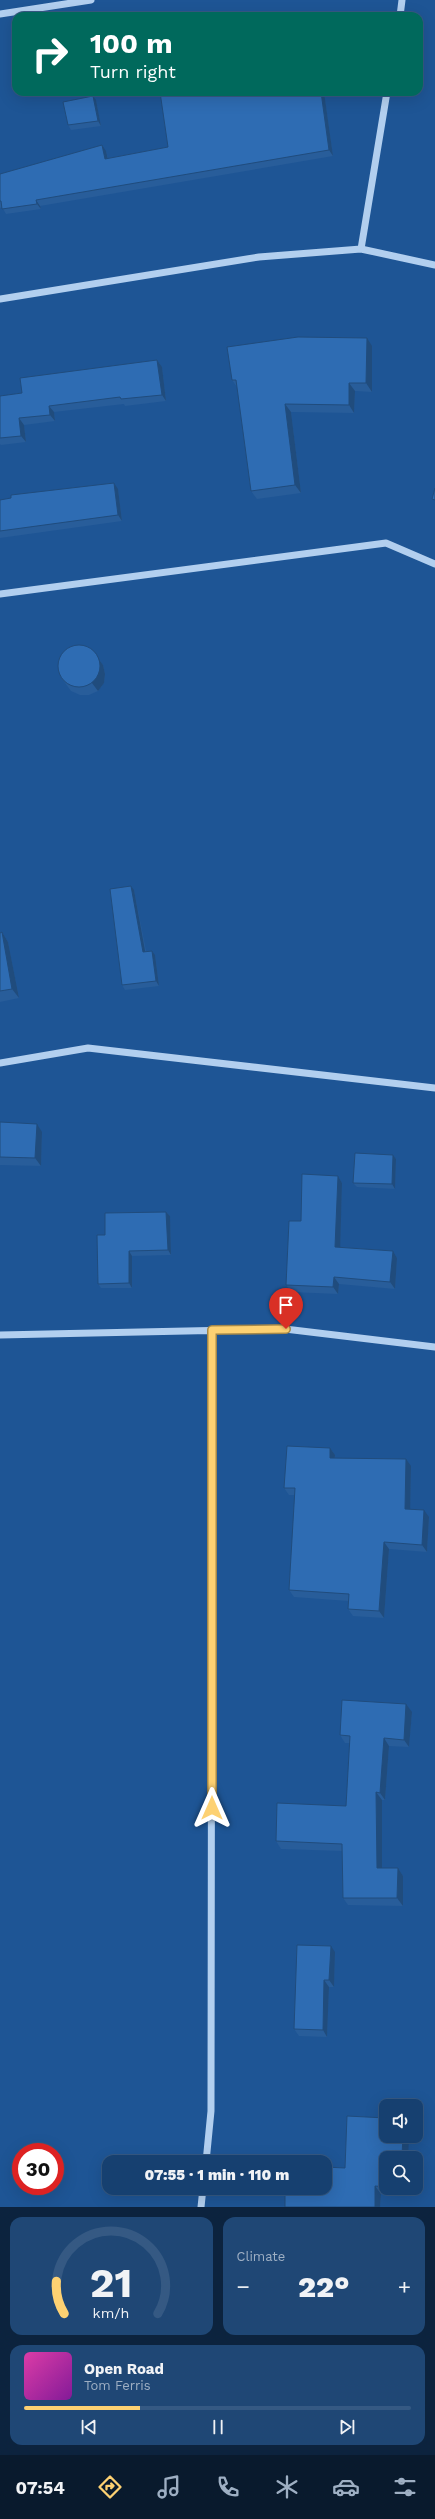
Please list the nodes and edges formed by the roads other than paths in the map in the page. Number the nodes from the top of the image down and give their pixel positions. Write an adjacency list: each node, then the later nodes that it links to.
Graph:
1 (91, 0): 4 (street)
2 (402, 0): 5 (street)
3 (12, 12): 6 (street)
4 (13, 12)
5 (400, 12)
6 (0, 14)
7 (386, 96): 8 (street)
8 (361, 249): 9 (street); 10 (street)
9 (435, 265)
10 (0, 299)
11 (435, 564): 12 (street)
12 (0, 594)
13 (0, 1063): 14 (street)
14 (435, 1088)
15 (212, 1330): 16 (street); 17 (street); 18 (street)
16 (0, 1335)
17 (435, 1348)
18 (207, 2155)
19 (202, 2195): 20 (street)
20 (201, 2207)

